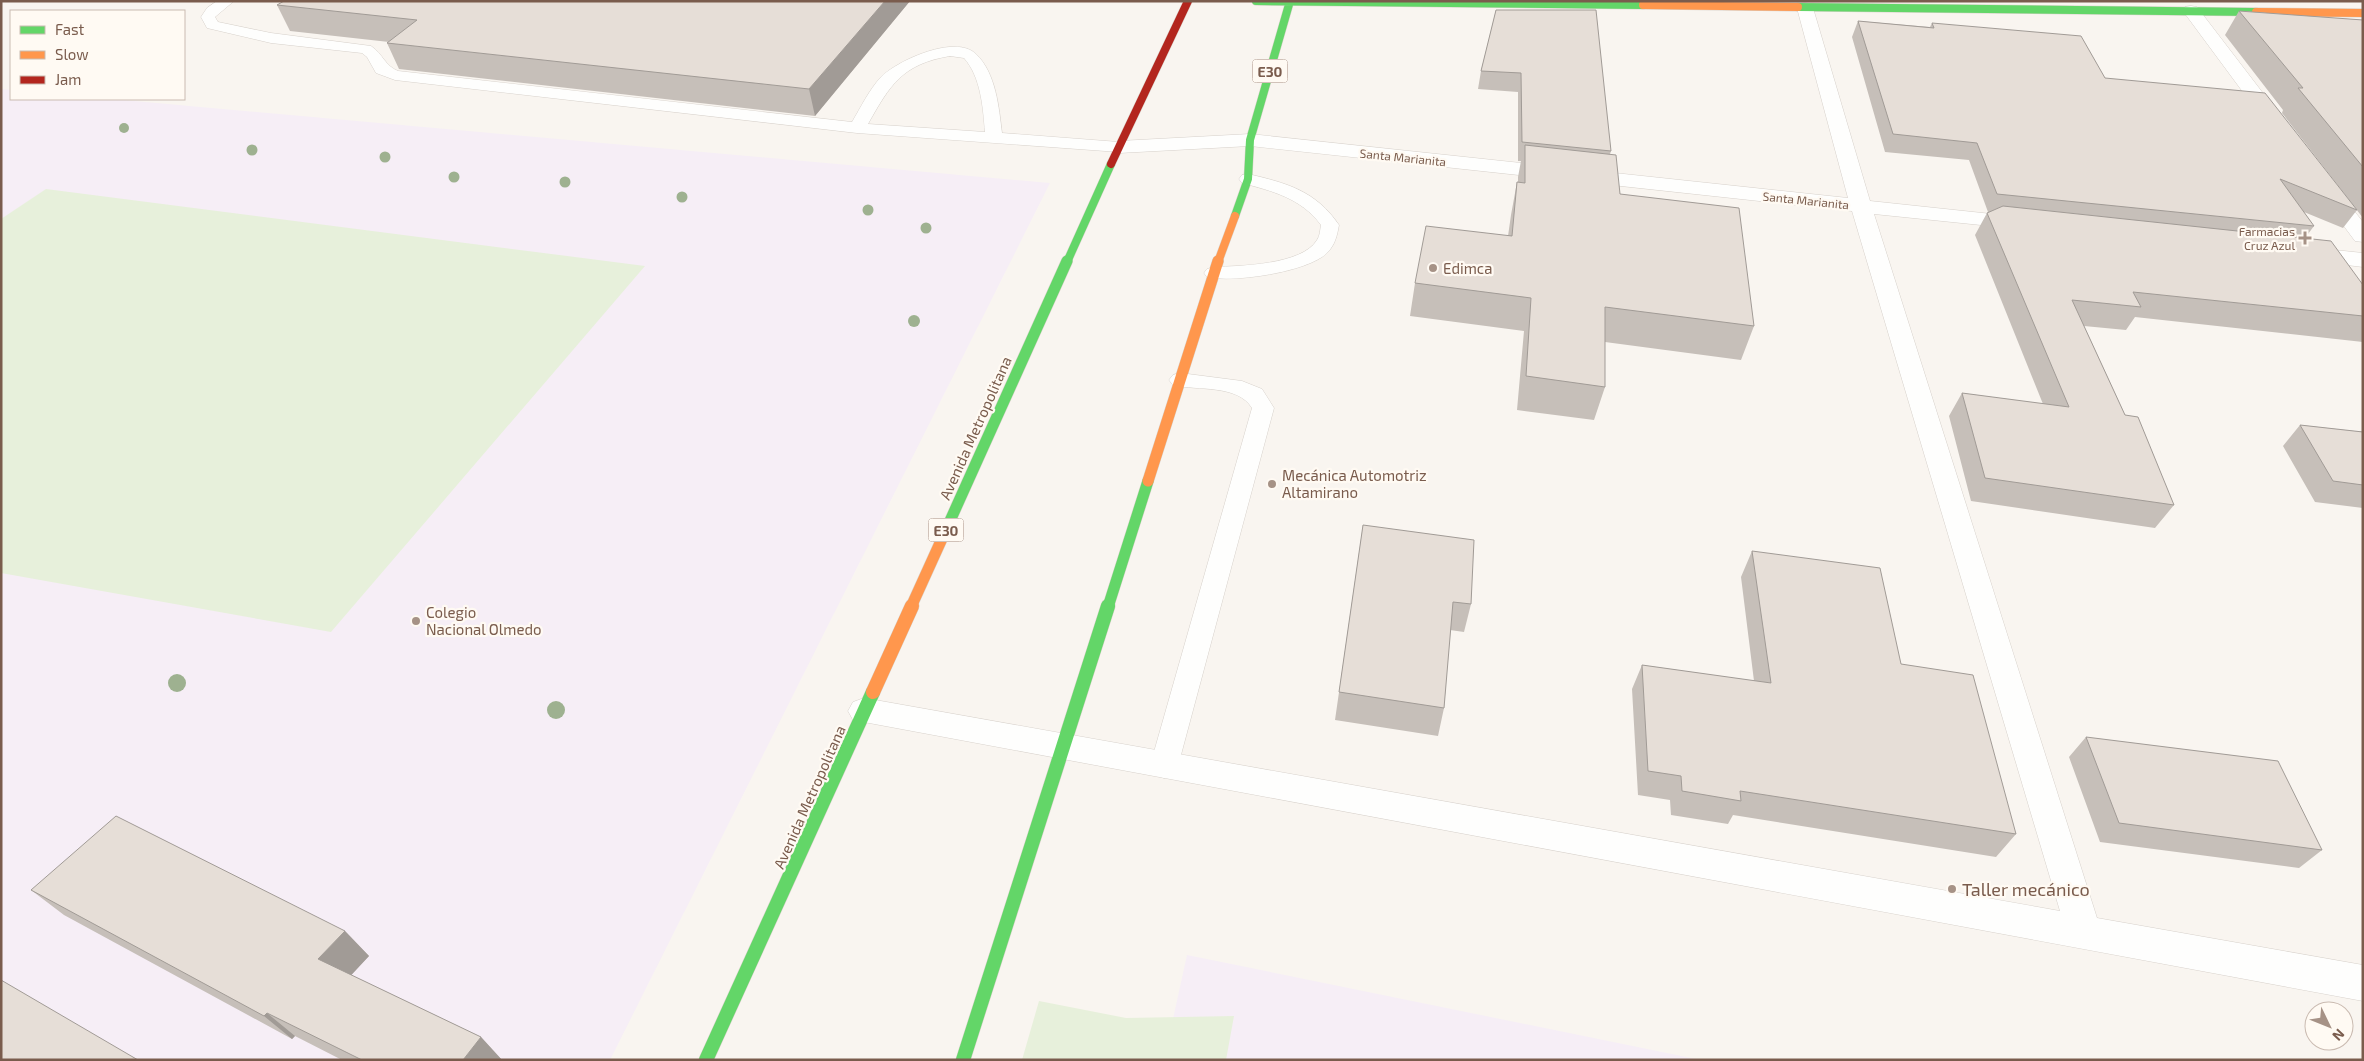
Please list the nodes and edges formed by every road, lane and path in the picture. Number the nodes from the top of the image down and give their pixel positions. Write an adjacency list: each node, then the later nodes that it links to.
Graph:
1 (227, 1): 8 (lane)
2 (1188, 1): 12 (main road, Avenida Metropolitana / E30)
3 (1256, 1): 4 (main road)
4 (1290, 1): 5 (main road); 11 (main road, E30)
5 (1805, 8): 6 (main road); 15 (street)
6 (2191, 12): 7 (main road); 9 (street)
7 (2363, 13)
8 (857, 128): 10 (lane); 10 (lane)
9 (2286, 136)
10 (994, 138): 12 (lane)
11 (1250, 140): 12 (street, Santa Marianita); 14 (main road, E30); 15 (street, Santa Marianita)
12 (1119, 147): 22 (main road, Avenida Metropolitana / E30)
13 (2315, 174): 17 (street)
14 (1248, 180): 20 (main road, E30); 20 (lane)
15 (1861, 206): 16 (street, Santa Marianita); 25 (street)
16 (2038, 225)
17 (2363, 236)
18 (2284, 251): 19 (street)
19 (2363, 260)
20 (1214, 273): 21 (main road, E30)
21 (1180, 380): 23 (main road, E30); 24 (lane)
22 (864, 711): 23 (street); 27 (main road, Avenida Metropolitana / E30)
23 (1063, 747): 24 (street); 28 (main road, E30)
24 (1164, 766): 25 (street)
25 (2084, 932): 26 (street)
26 (2363, 983)
27 (706, 1060)
28 (963, 1060)

